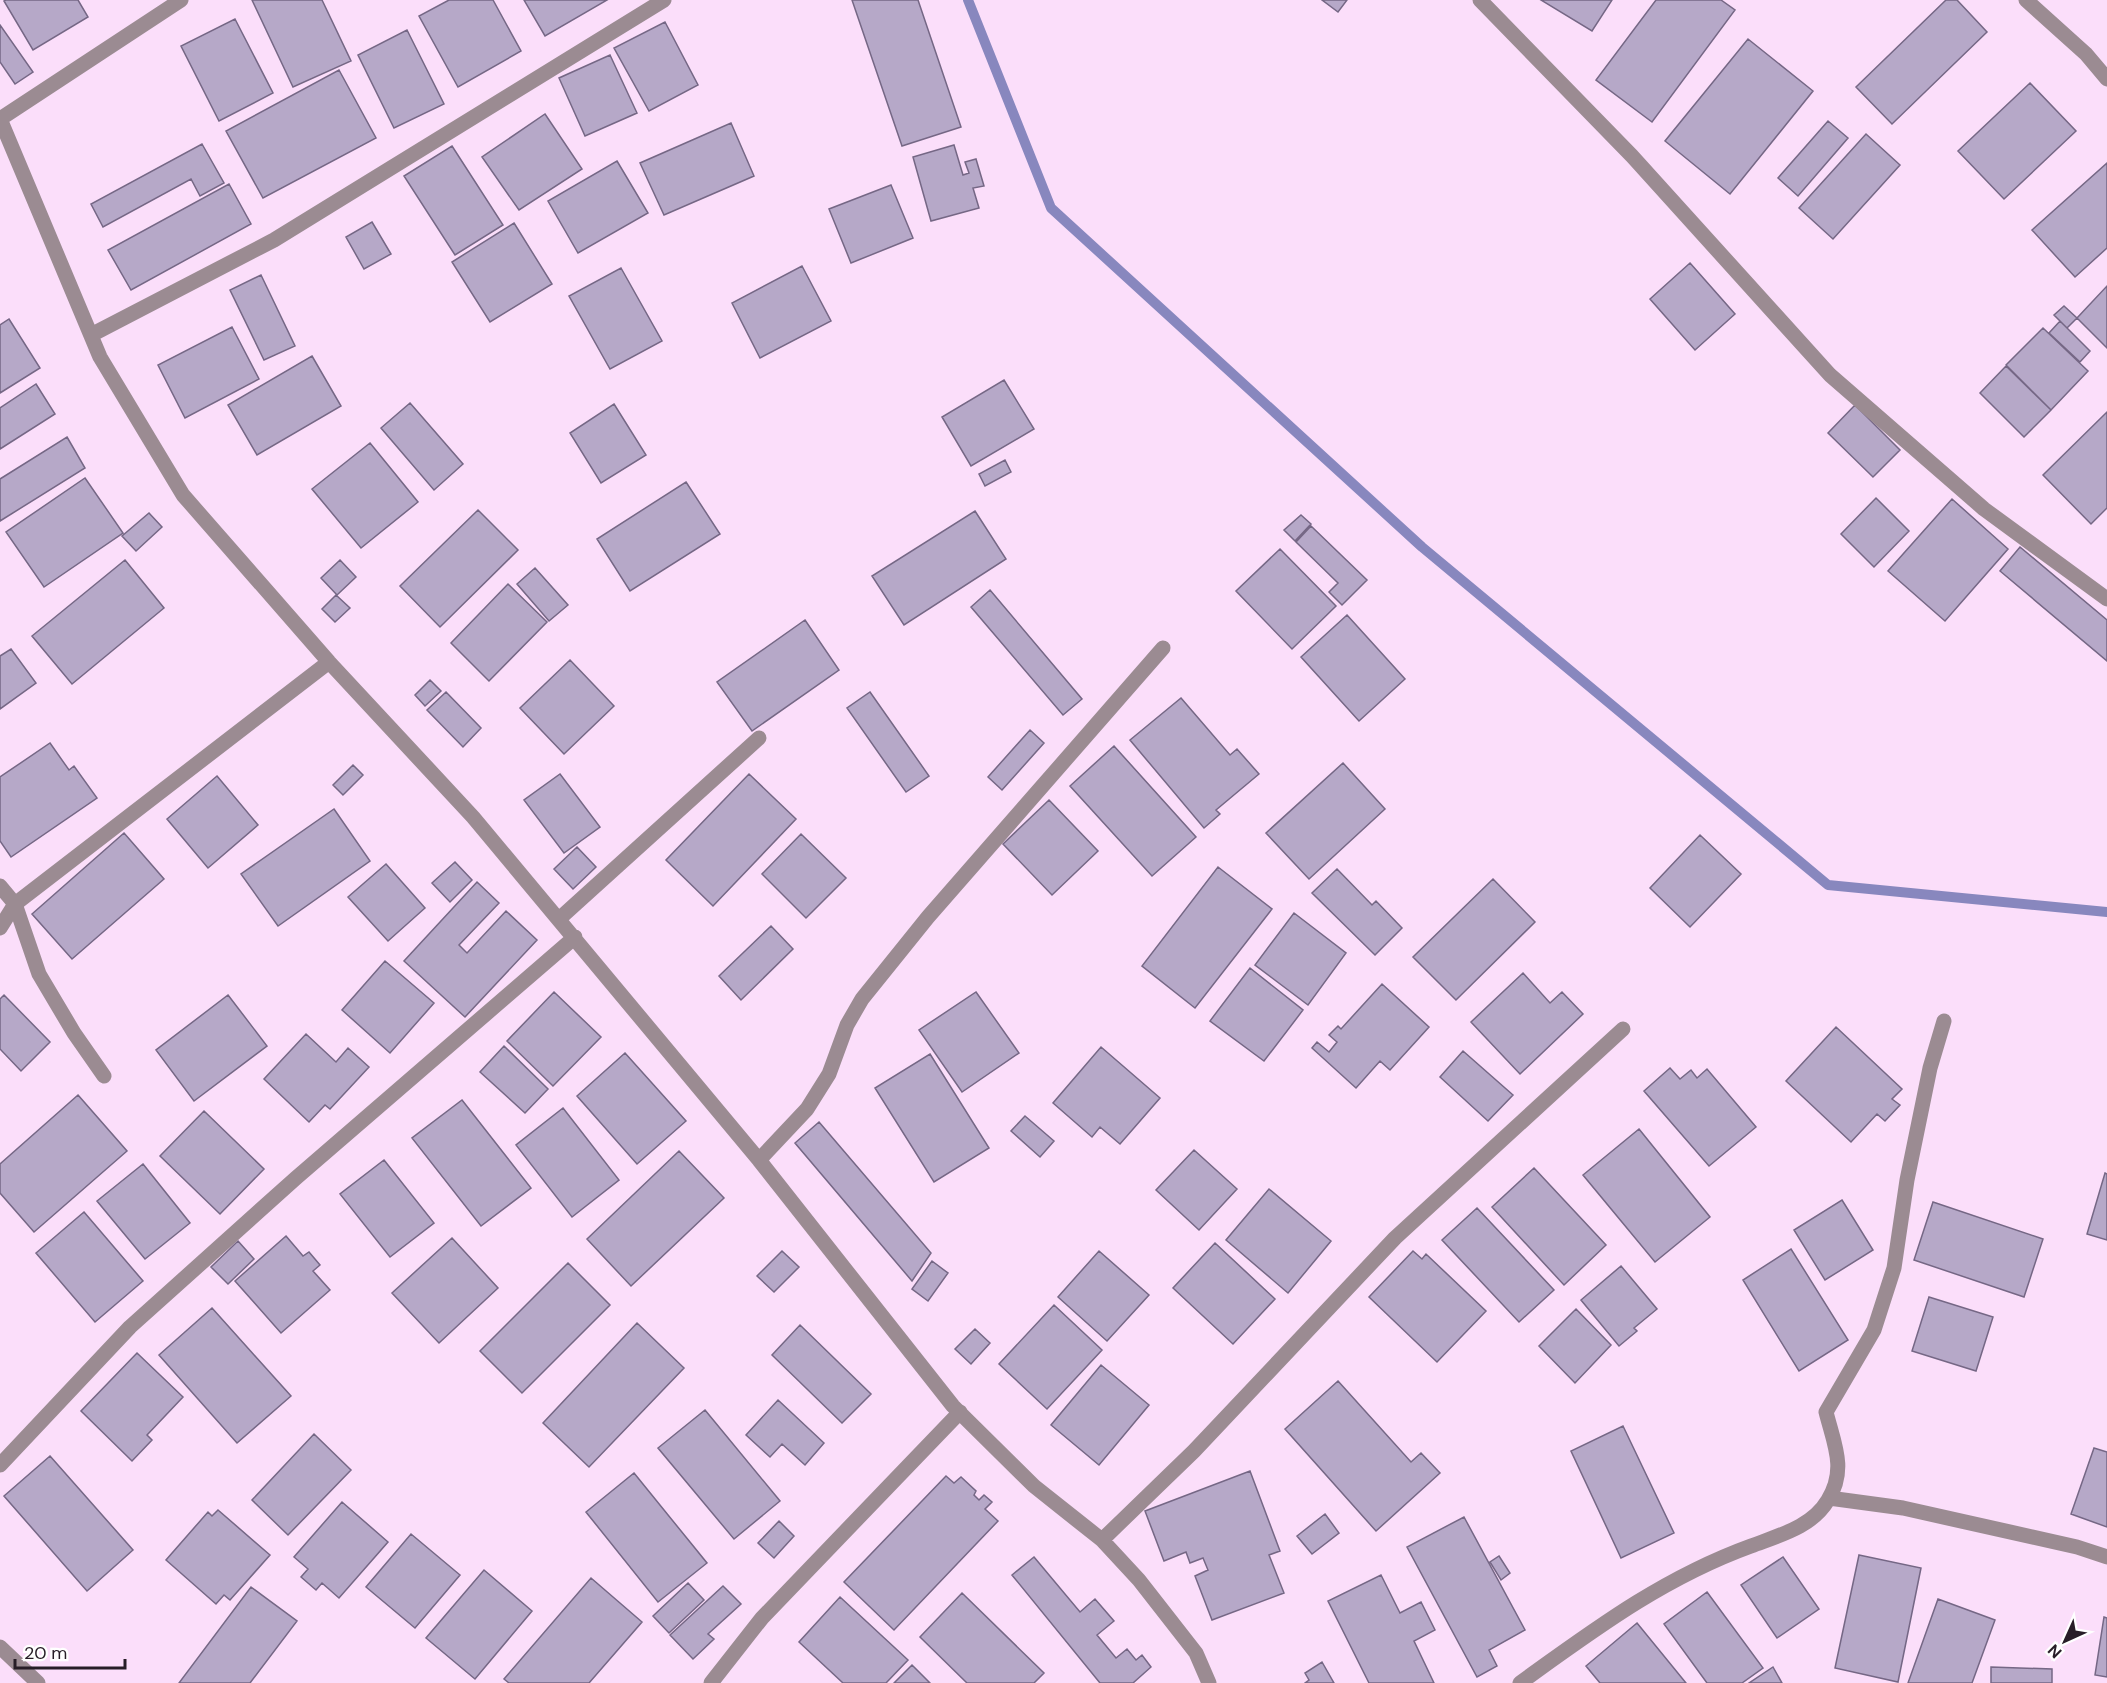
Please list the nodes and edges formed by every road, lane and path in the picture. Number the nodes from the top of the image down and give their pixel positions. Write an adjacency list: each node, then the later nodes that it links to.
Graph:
1 (181, 0): 6 (street)
2 (664, 0): 7 (street)
3 (1480, 0): 8 (street)
4 (2026, 0): 5 (street)
5 (2107, 79)
6 (0, 119): 7 (street)
7 (91, 335): 10 (street)
8 (2107, 599)
9 (1163, 648): 20 (street)
10 (329, 662): 13 (street); 14 (street)
11 (759, 738): 14 (street)
12 (0, 886): 13 (street)
13 (15, 904): 15 (street); 19 (street)
14 (559, 919): 16 (street)
15 (0, 928)
16 (575, 937): 20 (street); 22 (street)
17 (1944, 1021): 23 (street)
18 (1623, 1029): 24 (street)
19 (104, 1076)
20 (759, 1160): 21 (street)
21 (960, 1413): 24 (street); 28 (street)
22 (0, 1465)
23 (1829, 1498): 25 (street); 30 (street)
24 (1102, 1540): 29 (street)
25 (2107, 1557)
26 (0, 1647): 27 (street)
27 (38, 1683)
28 (711, 1683)
29 (1209, 1683)
30 (1520, 1683)

